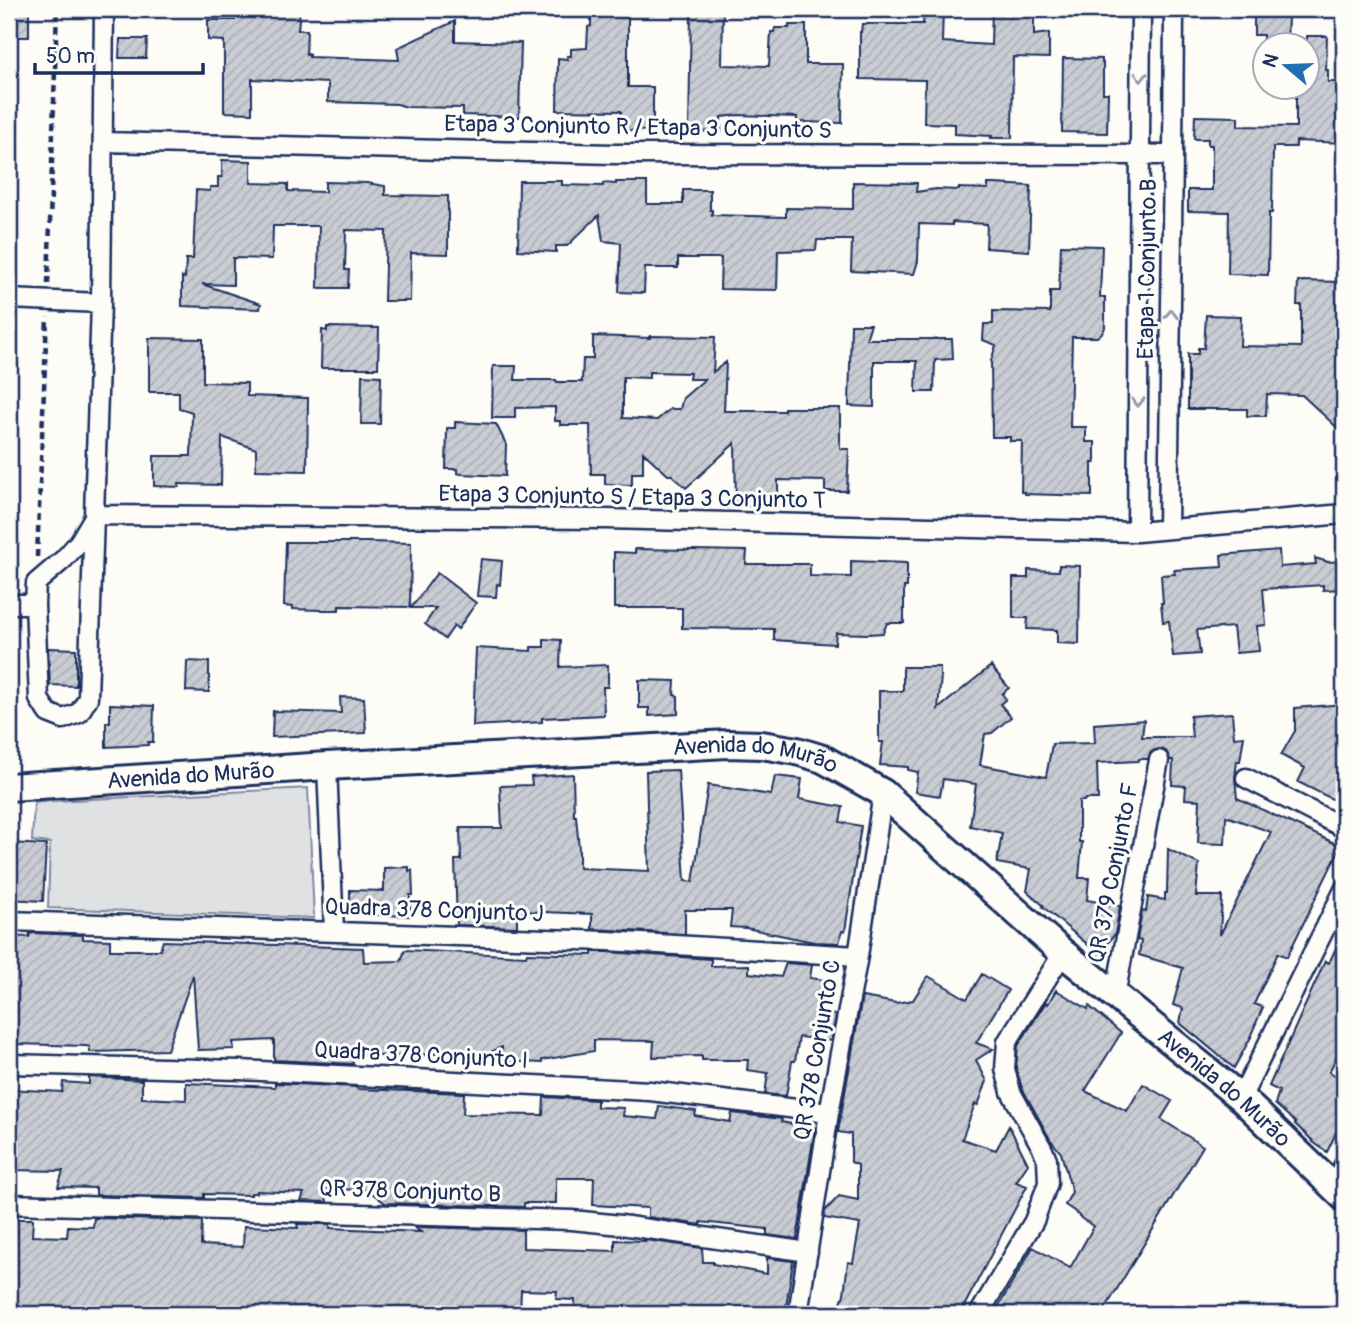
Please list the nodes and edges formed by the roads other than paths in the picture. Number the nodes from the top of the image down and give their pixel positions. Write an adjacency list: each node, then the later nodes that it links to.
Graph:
1 (104, 9): 4 (street)
2 (1141, 9): 5 (street, one-way to 5)
3 (1174, 9): 6 (street, Etapa 1 Conjunto B)
4 (103, 142): 5 (street, Etapa 3 Conjunto R / Etapa 3 Conjunto S); 8 (street)
5 (1141, 154): 6 (street, Etapa 3 Conjunto R / Etapa 3 Conjunto S); 12 (street, one-way to 12)
6 (1173, 155): 11 (street, Etapa 1 Conjunto B, one-way to 6)
7 (9, 299): 8 (street)
8 (101, 303): 10 (street)
9 (1344, 514): 11 (street, Etapa 3 Conjunto S / Etapa 3 Conjunto T)
10 (95, 515): 12 (street, Etapa 3 Conjunto S / Etapa 3 Conjunto T); 14 (street); 14 (street)
11 (1168, 529): 12 (street, Etapa 3 Conjunto S / Etapa 3 Conjunto T)
12 (1137, 531)
13 (9, 604): 14 (street)
14 (35, 604)
15 (1159, 760): 26 (street, QR 379 Conjunto F)
16 (327, 766): 18 (street, Avenida do Murão); 19 (street, Avenida do Murão); 23 (street)
17 (1246, 778): 20 (street)
18 (9, 788)
19 (883, 793): 24 (street, Avenida do Murão); 25 (street, QR 378 Conjunto C)
20 (1344, 828)
21 (1344, 890): 28 (street)
22 (9, 921): 23 (street, Quadra 378 Conjunto J)
23 (334, 931): 25 (street, Quadra 378 Conjunto J)
24 (1063, 953): 26 (street, Avenida do Murão); 34 (street)
25 (858, 956): 29 (street, QR 378 Conjunto C)
26 (1115, 996): 28 (street, Avenida do Murão)
27 (9, 1064): 29 (street, Quadra 378 Conjunto I)
28 (1241, 1098): 30 (street, Avenida do Murão)
29 (830, 1114): 32 (street, QR 378 Conjunto C)
30 (1340, 1183)
31 (9, 1204): 32 (street, QR 378 Conjunto B)
32 (808, 1252): 33 (street, QR 378 Conjunto C)
33 (798, 1314)
34 (979, 1314)

